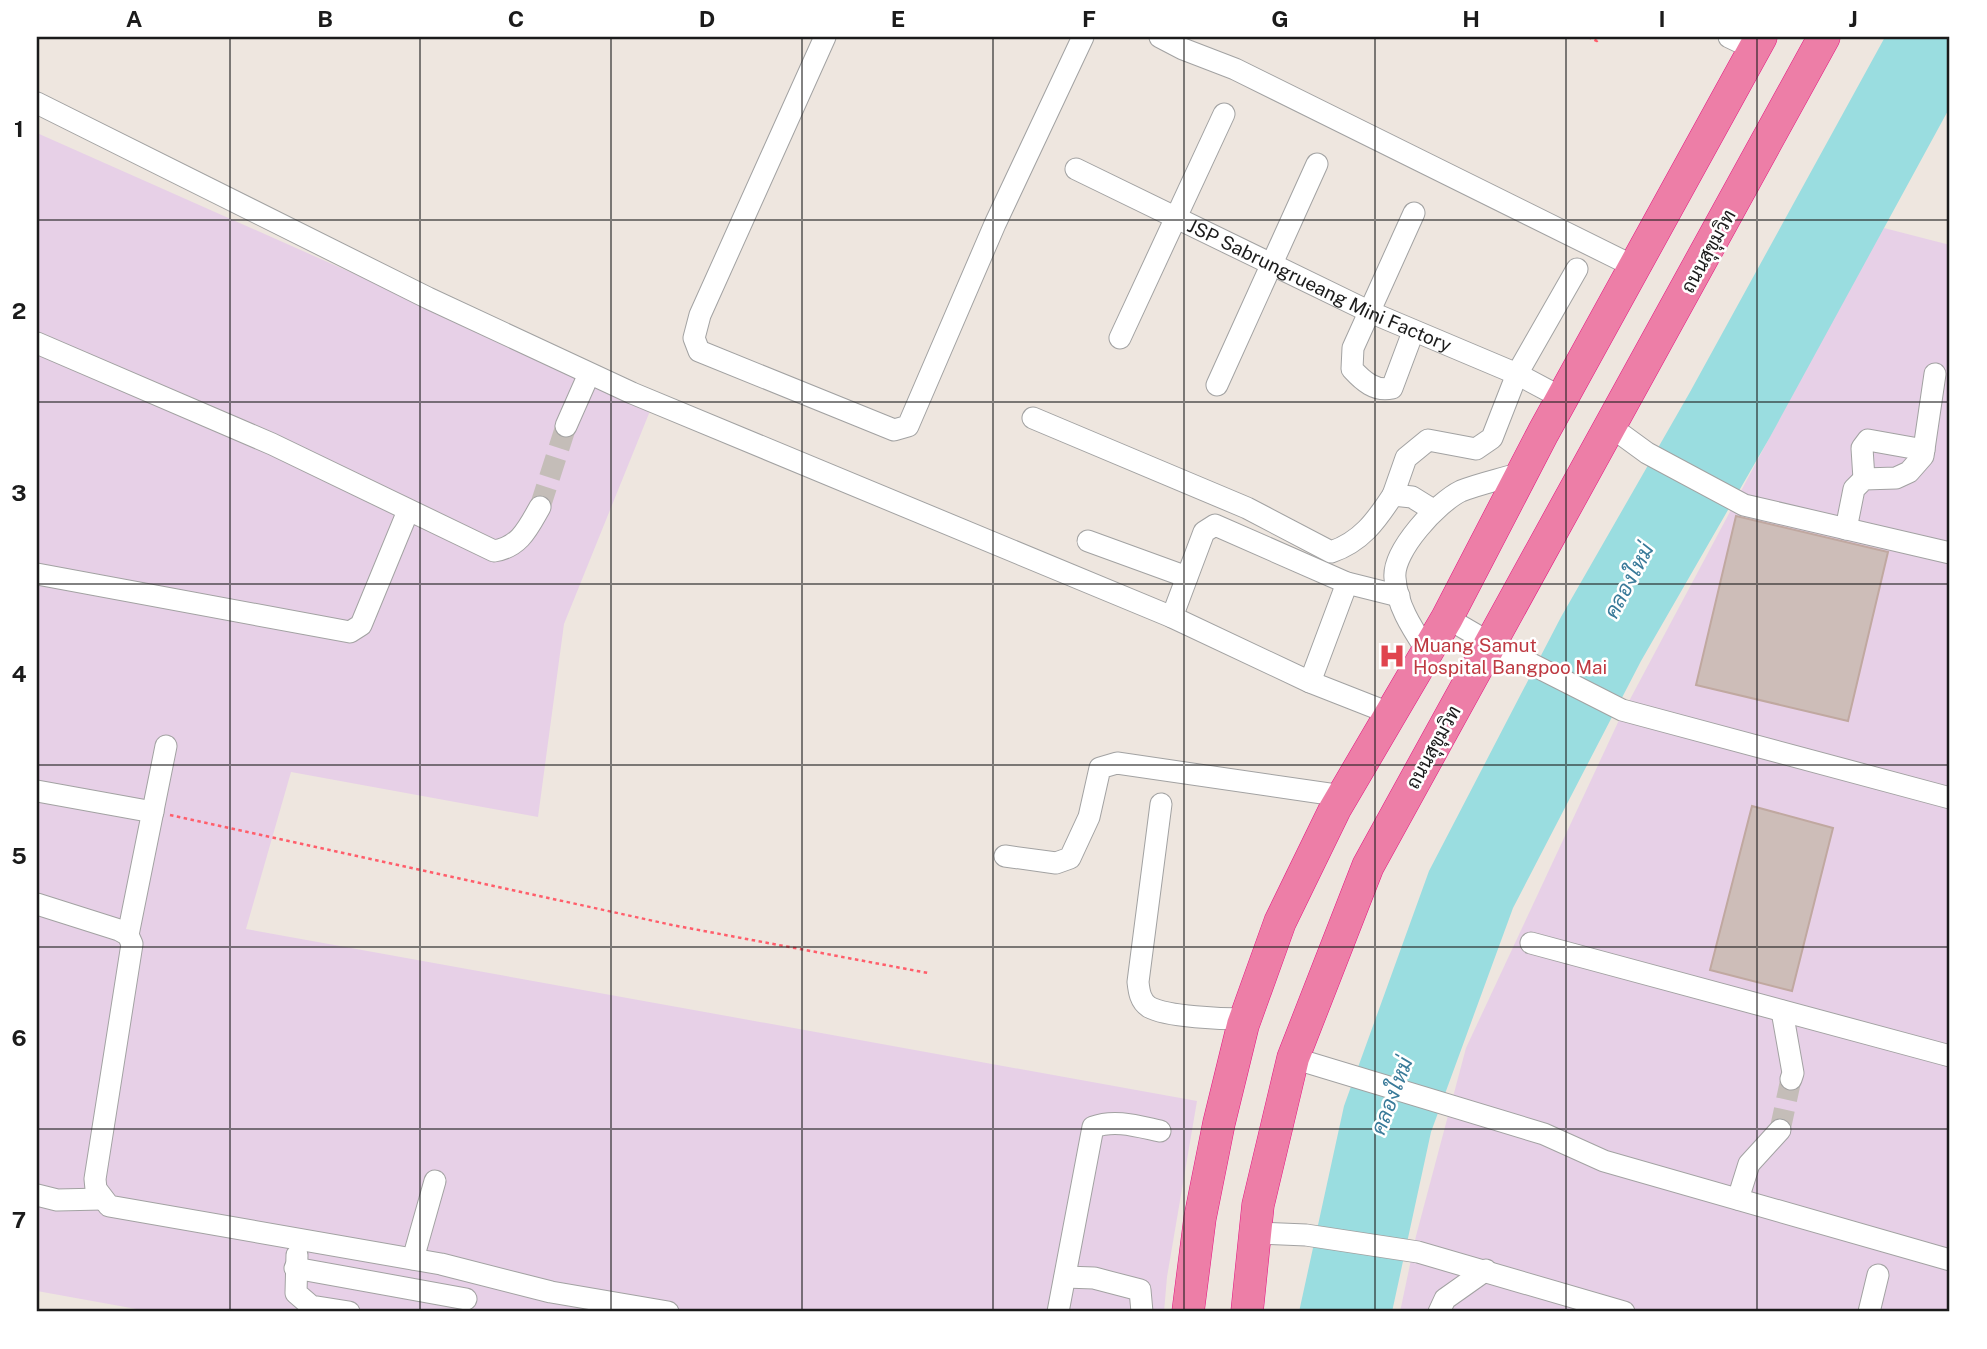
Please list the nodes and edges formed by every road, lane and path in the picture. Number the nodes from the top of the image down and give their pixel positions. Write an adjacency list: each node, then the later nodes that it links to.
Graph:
1 (825, 37): 2 (street)
2 (1083, 37)
3 (1159, 37): 15 (street)
4 (1588, 37): 5 (path)
5 (1599, 37)
6 (1824, 37): 28 (highway, ถนนสุขุมวิท)
7 (1748, 41): 15 (highway)
8 (37, 103): 21 (street)
9 (1224, 114): 13 (street)
10 (1317, 164): 14 (street)
11 (1076, 169): 13 (street, JSP Sabrungrueang Mini Factory)
12 (1414, 213): 17 (street)
13 (1175, 217): 14 (street, JSP Sabrungrueang Mini Factory); 19 (street)
14 (1270, 263): 17 (street, JSP Sabrungrueang Mini Factory); 24 (street)
15 (1635, 267): 25 (highway)
16 (1577, 269): 22 (street)
17 (1370, 312): 18 (street, JSP Sabrungrueang Mini Factory); 18 (street)
18 (1413, 332): 22 (street, JSP Sabrungrueang Mini Factory)
19 (1121, 338)
20 (37, 343): 35 (street)
21 (589, 373): 27 (street); 43 (street)
22 (1517, 374): 25 (street, JSP Sabrungrueang Mini Factory); 32 (street)
23 (1935, 374): 29 (street)
24 (1217, 385)
25 (1562, 398): 30 (highway)
26 (1033, 418): 32 (street)
27 (566, 426)
28 (1610, 426): 36 (street); 45 (highway, ถนนสุขุมวิท)
29 (1924, 450): 31 (street); 31 (street)
30 (1523, 472): 34 (street); 44 (highway)
31 (1864, 479): 36 (street)
32 (1393, 495): 34 (street)
33 (540, 507): 35 (street)
34 (1433, 510): 42 (street)
35 (408, 511): 39 (street)
36 (1846, 529): 38 (street)
37 (1088, 541): 40 (street)
38 (1950, 553)
39 (37, 574)
40 (1187, 577): 41 (street); 43 (street)
41 (1346, 583): 42 (street); 47 (street)
42 (1399, 596): 46 (street)
43 (1172, 617): 47 (street)
44 (1447, 618): 45 (street); 46 (highway)
45 (1490, 643): 52 (street); 63 (highway, ถนนสุขุมวิท)
46 (1427, 651): 48 (highway)
47 (1310, 682): 48 (street)
48 (1389, 713): 51 (highway)
49 (166, 746): 54 (street)
50 (37, 791): 54 (street)
51 (1343, 796): 55 (street); 61 (highway)
52 (1950, 798)
53 (1161, 804): 61 (street)
54 (153, 811): 57 (street); 59 (path)
55 (1005, 856)
56 (37, 904): 57 (street)
57 (128, 935): 69 (street)
58 (1531, 943): 60 (street)
59 (928, 973)
60 (1782, 1011): 62 (street); 64 (street)
61 (1245, 1019): 86 (highway)
62 (1950, 1056)
63 (1293, 1058): 70 (street); 71 (highway, ถนนสุขุมวิท)
64 (1791, 1079)
65 (1780, 1130): 70 (street)
66 (1160, 1131): 79 (street)
67 (435, 1181): 73 (street)
68 (37, 1195): 69 (street)
69 (102, 1199): 72 (street)
70 (1738, 1199): 74 (street)
71 (1254, 1233): 76 (street); 87 (highway, ถนนสุขุมวิท)
72 (298, 1239): 73 (street); 75 (street)
73 (414, 1259): 77 (street)
74 (1950, 1260)
75 (295, 1268): 81 (street); 82 (street)
76 (1486, 1270): 80 (street); 88 (street)
77 (471, 1272): 81 (street); 83 (street)
78 (1878, 1275): 90 (street)
79 (1065, 1277): 84 (street); 85 (street)
80 (1569, 1305): 89 (street)
81 (465, 1306)
82 (349, 1312)
83 (667, 1312)
84 (1058, 1312)
85 (1142, 1312)
86 (1188, 1312)
87 (1247, 1312)
88 (1439, 1312)
89 (1624, 1312)
90 (1868, 1312)

